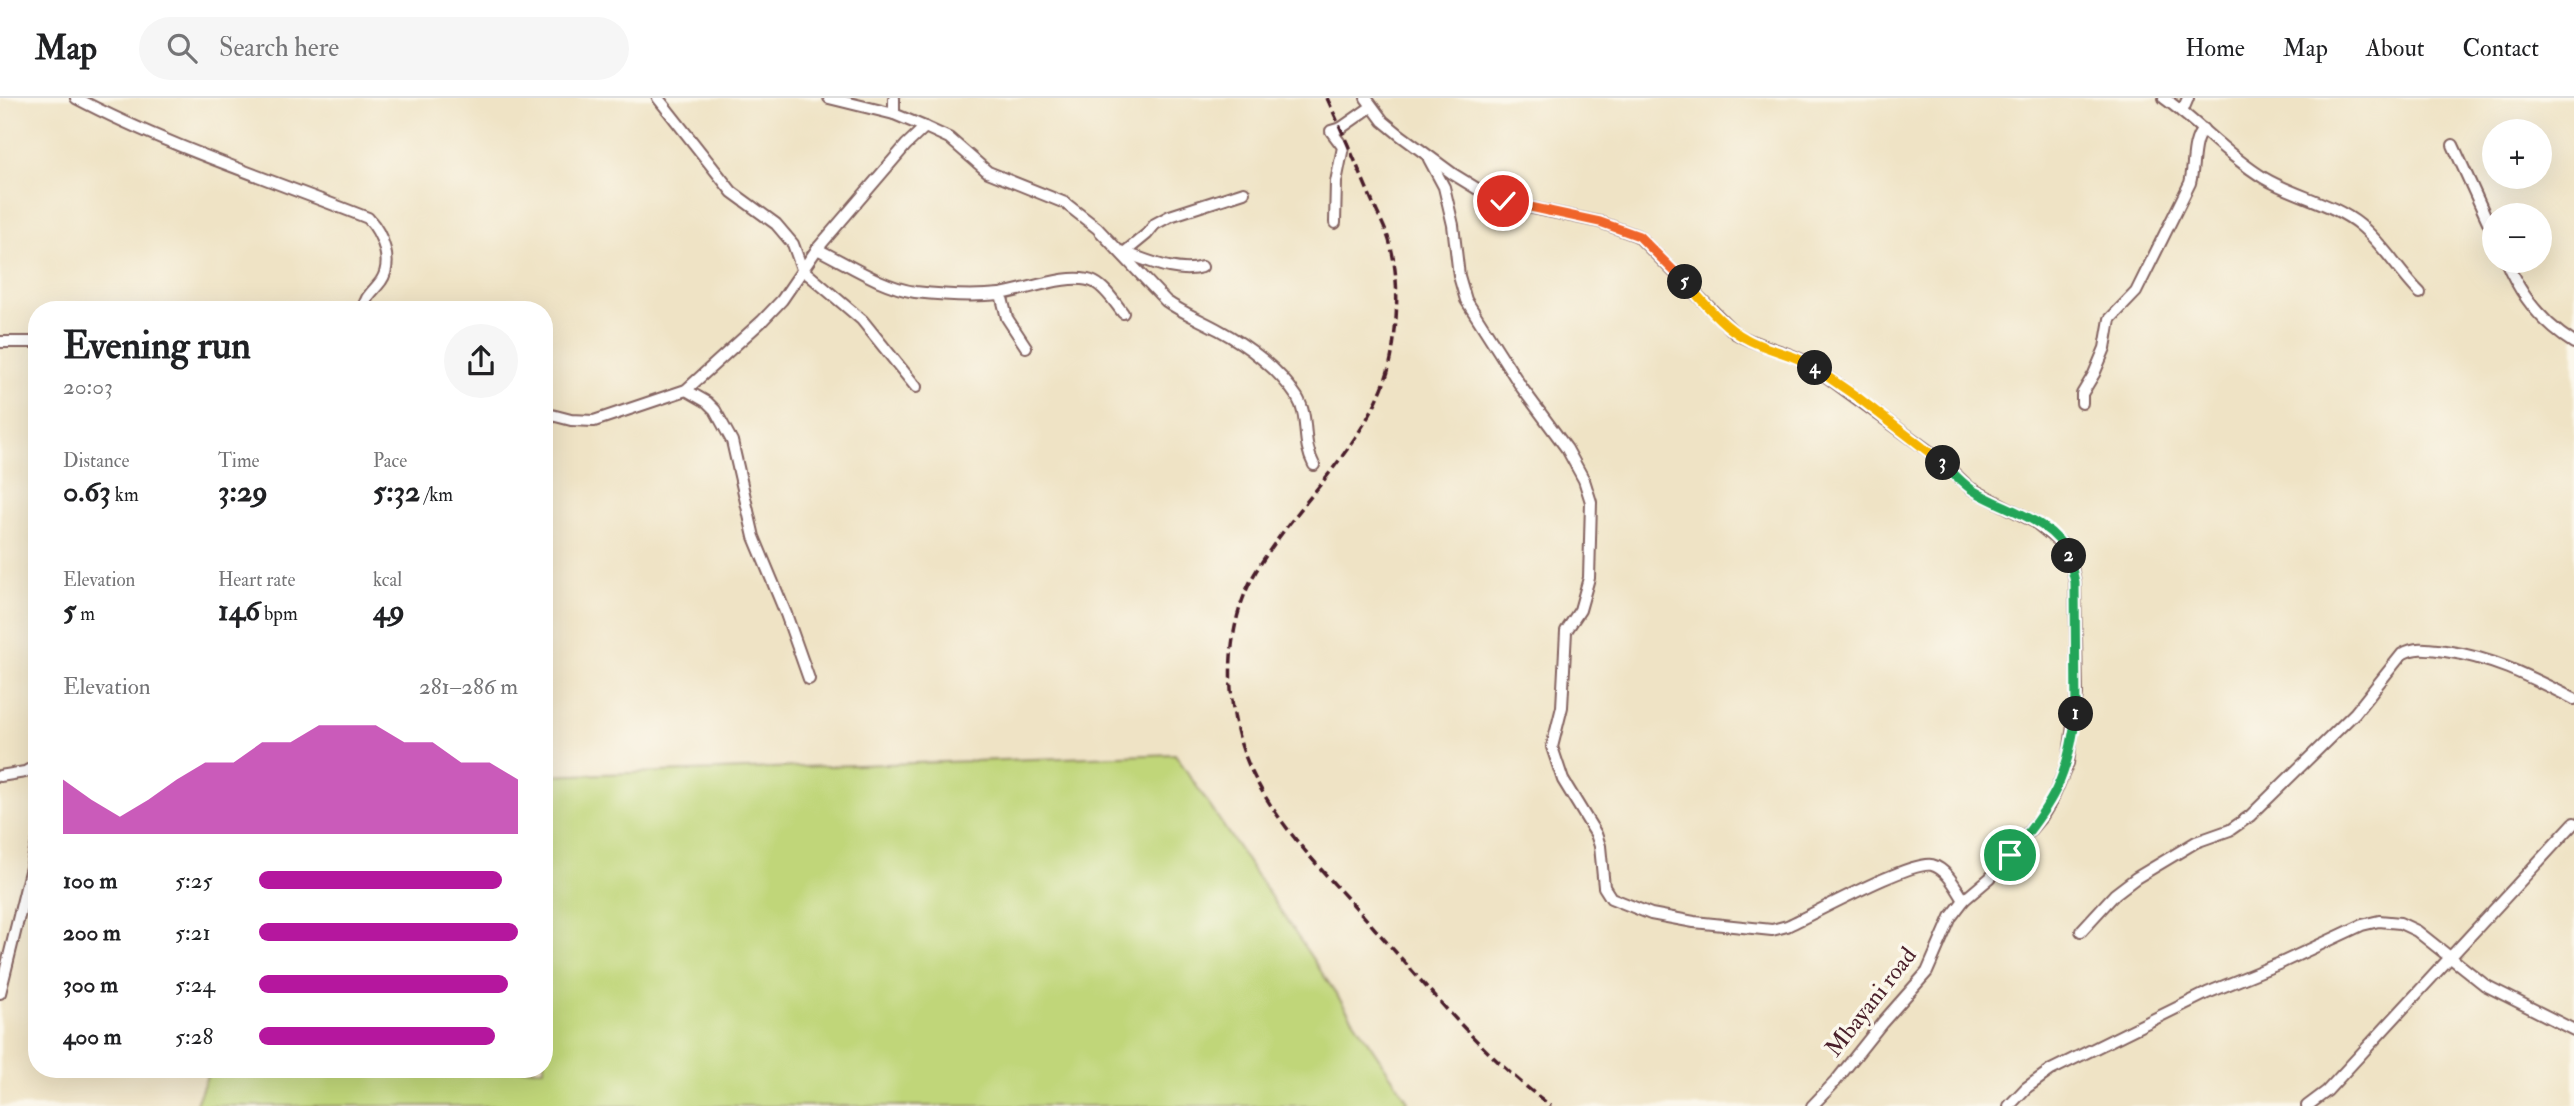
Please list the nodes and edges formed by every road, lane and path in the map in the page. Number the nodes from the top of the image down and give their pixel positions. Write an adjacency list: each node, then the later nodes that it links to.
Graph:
1 (76, 98): 24 (street)
2 (658, 98): 20 (street)
3 (829, 98): 9 (street)
4 (894, 98): 9 (street)
5 (2164, 98): 8 (street)
6 (2188, 98): 8 (street)
7 (1368, 102): 13 (street, Mbayani road); 16 (street)
8 (2182, 111): 11 (street)
9 (894, 114): 10 (street)
10 (925, 127): 17 (street); 18 (street)
11 (2203, 130): 22 (street); 32 (street)
12 (2453, 145): 15 (street)
13 (1427, 154): 41 (street, Mbayani road); 41 (street)
14 (1244, 192): 18 (street)
15 (2482, 209)
16 (1335, 223)
17 (817, 249): 20 (street); 23 (street)
18 (1121, 251): 19 (street); 34 (street)
19 (1202, 267)
20 (802, 269): 30 (street); 31 (street)
21 (2512, 273): 28 (street)
22 (2420, 293)
23 (1001, 294): 25 (street); 29 (street)
24 (366, 301)
25 (1123, 313)
26 (0, 342): 27 (street)
27 (28, 342)
28 (2574, 343)
29 (1026, 347)
30 (916, 387)
31 (686, 390): 33 (street); 35 (street)
32 (2082, 403)
33 (553, 415)
34 (1314, 465)
35 (809, 680)
36 (2574, 699): 42 (street)
37 (28, 770): 38 (street)
38 (0, 776)
39 (2574, 823): 43 (street)
40 (28, 879): 44 (street)
41 (1964, 900): 46 (street, Mbayani road)
42 (2081, 931)
43 (2450, 957): 45 (street); 47 (street); 48 (street)
44 (0, 993)
45 (2574, 1030)
46 (1811, 1106)
47 (2009, 1106)
48 (2307, 1106)

